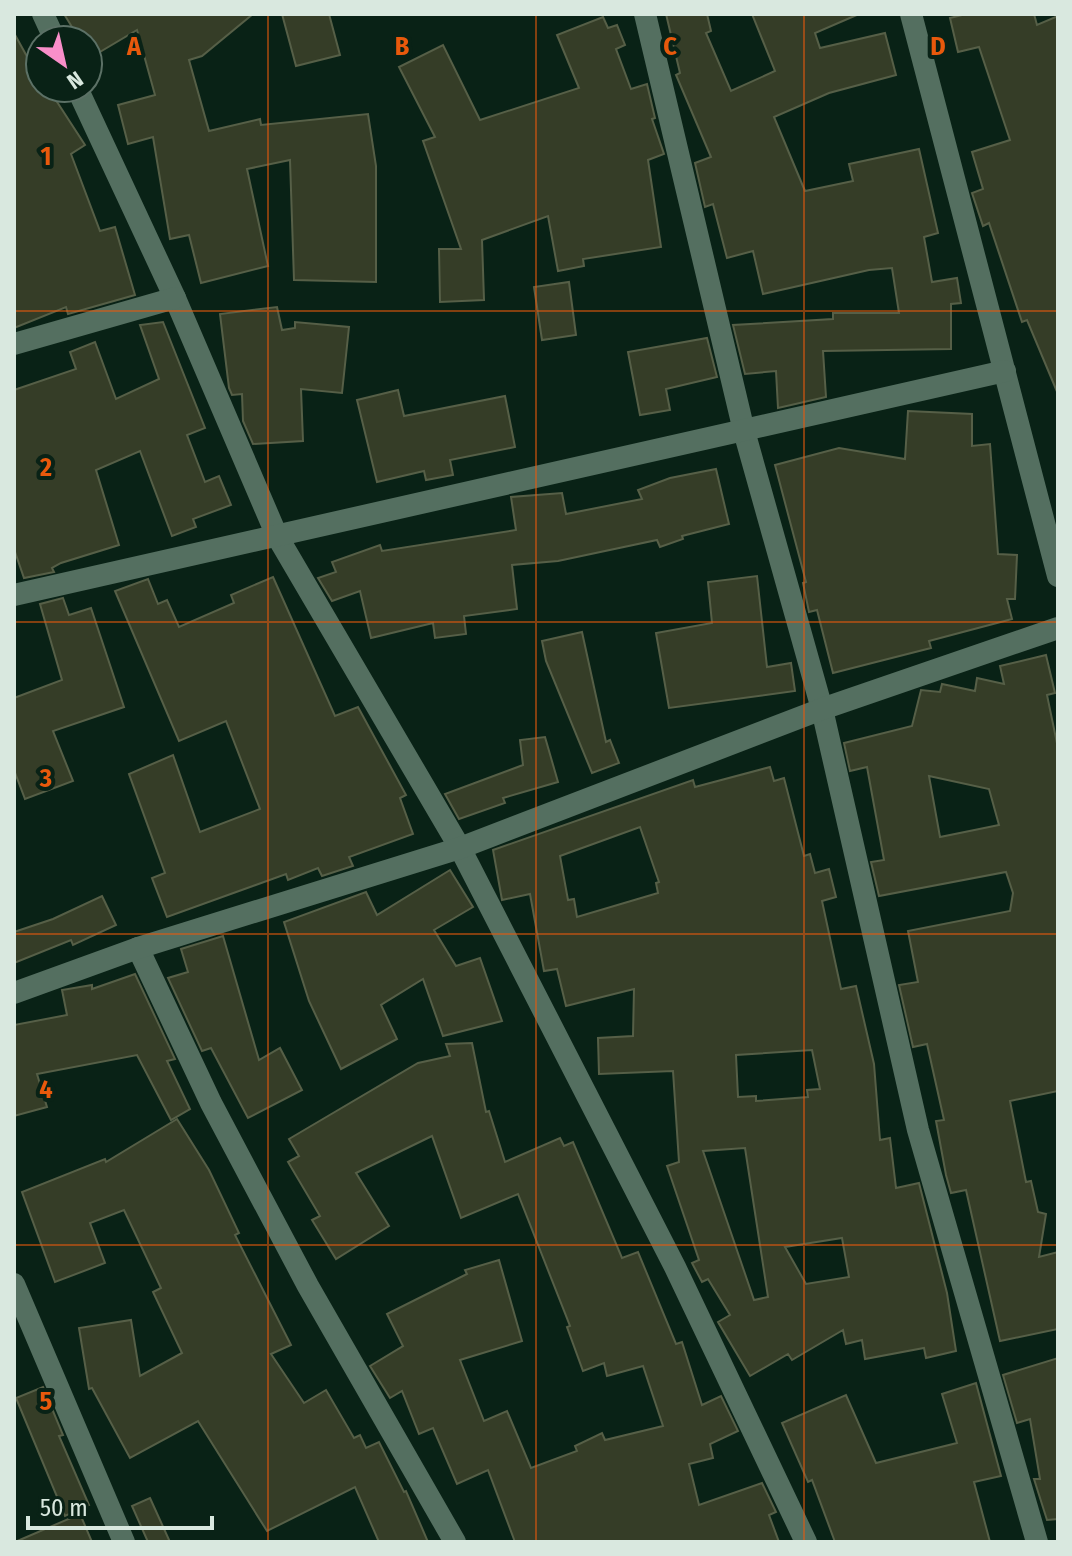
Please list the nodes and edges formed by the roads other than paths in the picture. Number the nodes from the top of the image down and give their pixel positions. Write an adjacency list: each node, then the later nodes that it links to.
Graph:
1 (645, 14): 7 (street)
2 (911, 14): 6 (street)
3 (84, 104): 4 (street)
4 (175, 298): 5 (street); 8 (street)
5 (14, 344)
6 (1005, 371): 7 (street); 9 (street)
7 (744, 431): 8 (street); 12 (street)
8 (277, 536): 10 (street); 13 (street)
9 (1058, 576)
10 (14, 595)
11 (1058, 628): 12 (street)
12 (822, 709): 13 (street); 20 (street)
13 (460, 848): 14 (street); 19 (street)
14 (138, 948): 15 (street); 18 (street)
15 (14, 993)
16 (14, 1284): 17 (street)
17 (124, 1542)
18 (455, 1542)
19 (806, 1542)
20 (1037, 1542)

